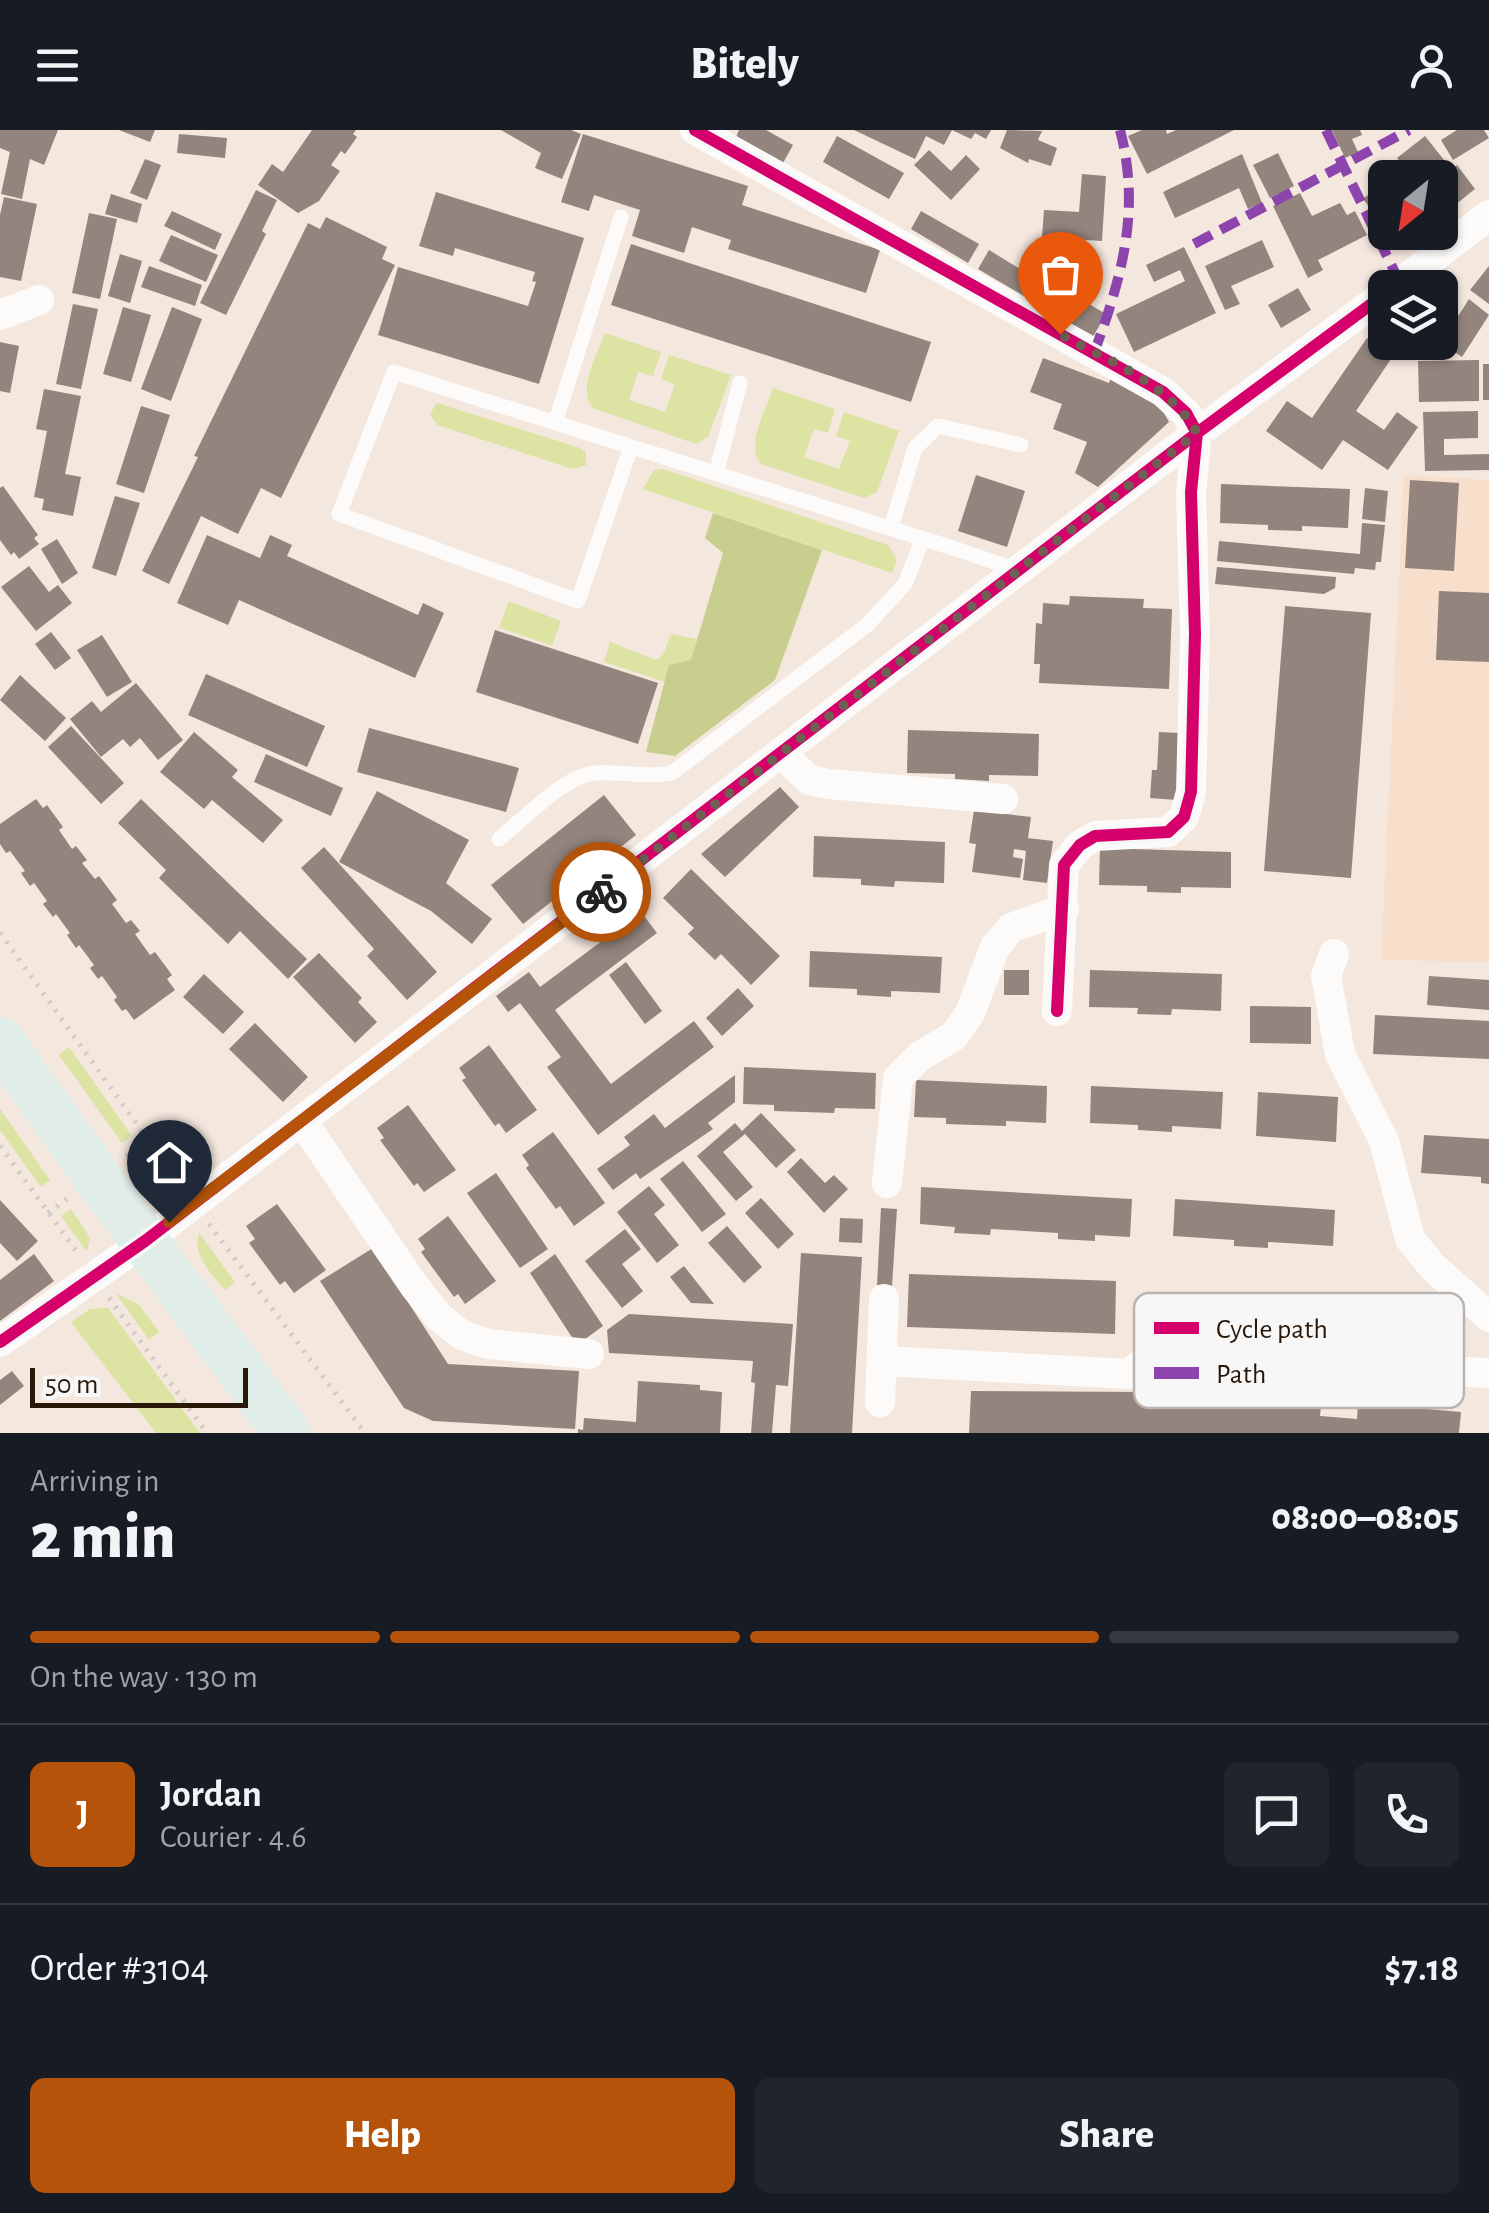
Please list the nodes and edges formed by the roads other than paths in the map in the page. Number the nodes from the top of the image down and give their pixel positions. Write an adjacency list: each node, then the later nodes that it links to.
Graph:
1 (695, 130): 10 (street)
2 (1489, 215): 4 (street)
3 (621, 217): 9 (lane)
4 (1417, 270)
5 (39, 300): 7 (street)
6 (1368, 307): 10 (street)
7 (0, 314)
8 (740, 382): 13 (lane)
9 (555, 423): 12 (lane); 12 (lane)
10 (1197, 433): 16 (street); 20 (street)
11 (1021, 445): 14 (lane)
12 (630, 447): 13 (lane)
13 (716, 474): 14 (lane)
14 (891, 528): 15 (lane)
15 (923, 538): 16 (lane); 19 (lane)
16 (1020, 572): 17 (street)
17 (782, 754): 18 (street); 24 (street)
18 (1004, 799)
19 (499, 839)
20 (1064, 909): 22 (street); 25 (street)
21 (1334, 954): 27 (street)
22 (1057, 1011)
23 (0, 1041): 26 (main road)
24 (302, 1121): 26 (street); 32 (street)
25 (887, 1183)
26 (144, 1241): 31 (street); 38 (main road)
27 (1462, 1293)
28 (1464, 1295): 30 (street)
29 (884, 1299): 33 (street)
30 (1489, 1318)
31 (0, 1342)
32 (589, 1354)
33 (884, 1362): 34 (street); 37 (street)
34 (1134, 1369)
35 (1464, 1372): 36 (street)
36 (1489, 1373)
37 (880, 1402)
38 (287, 1433)

